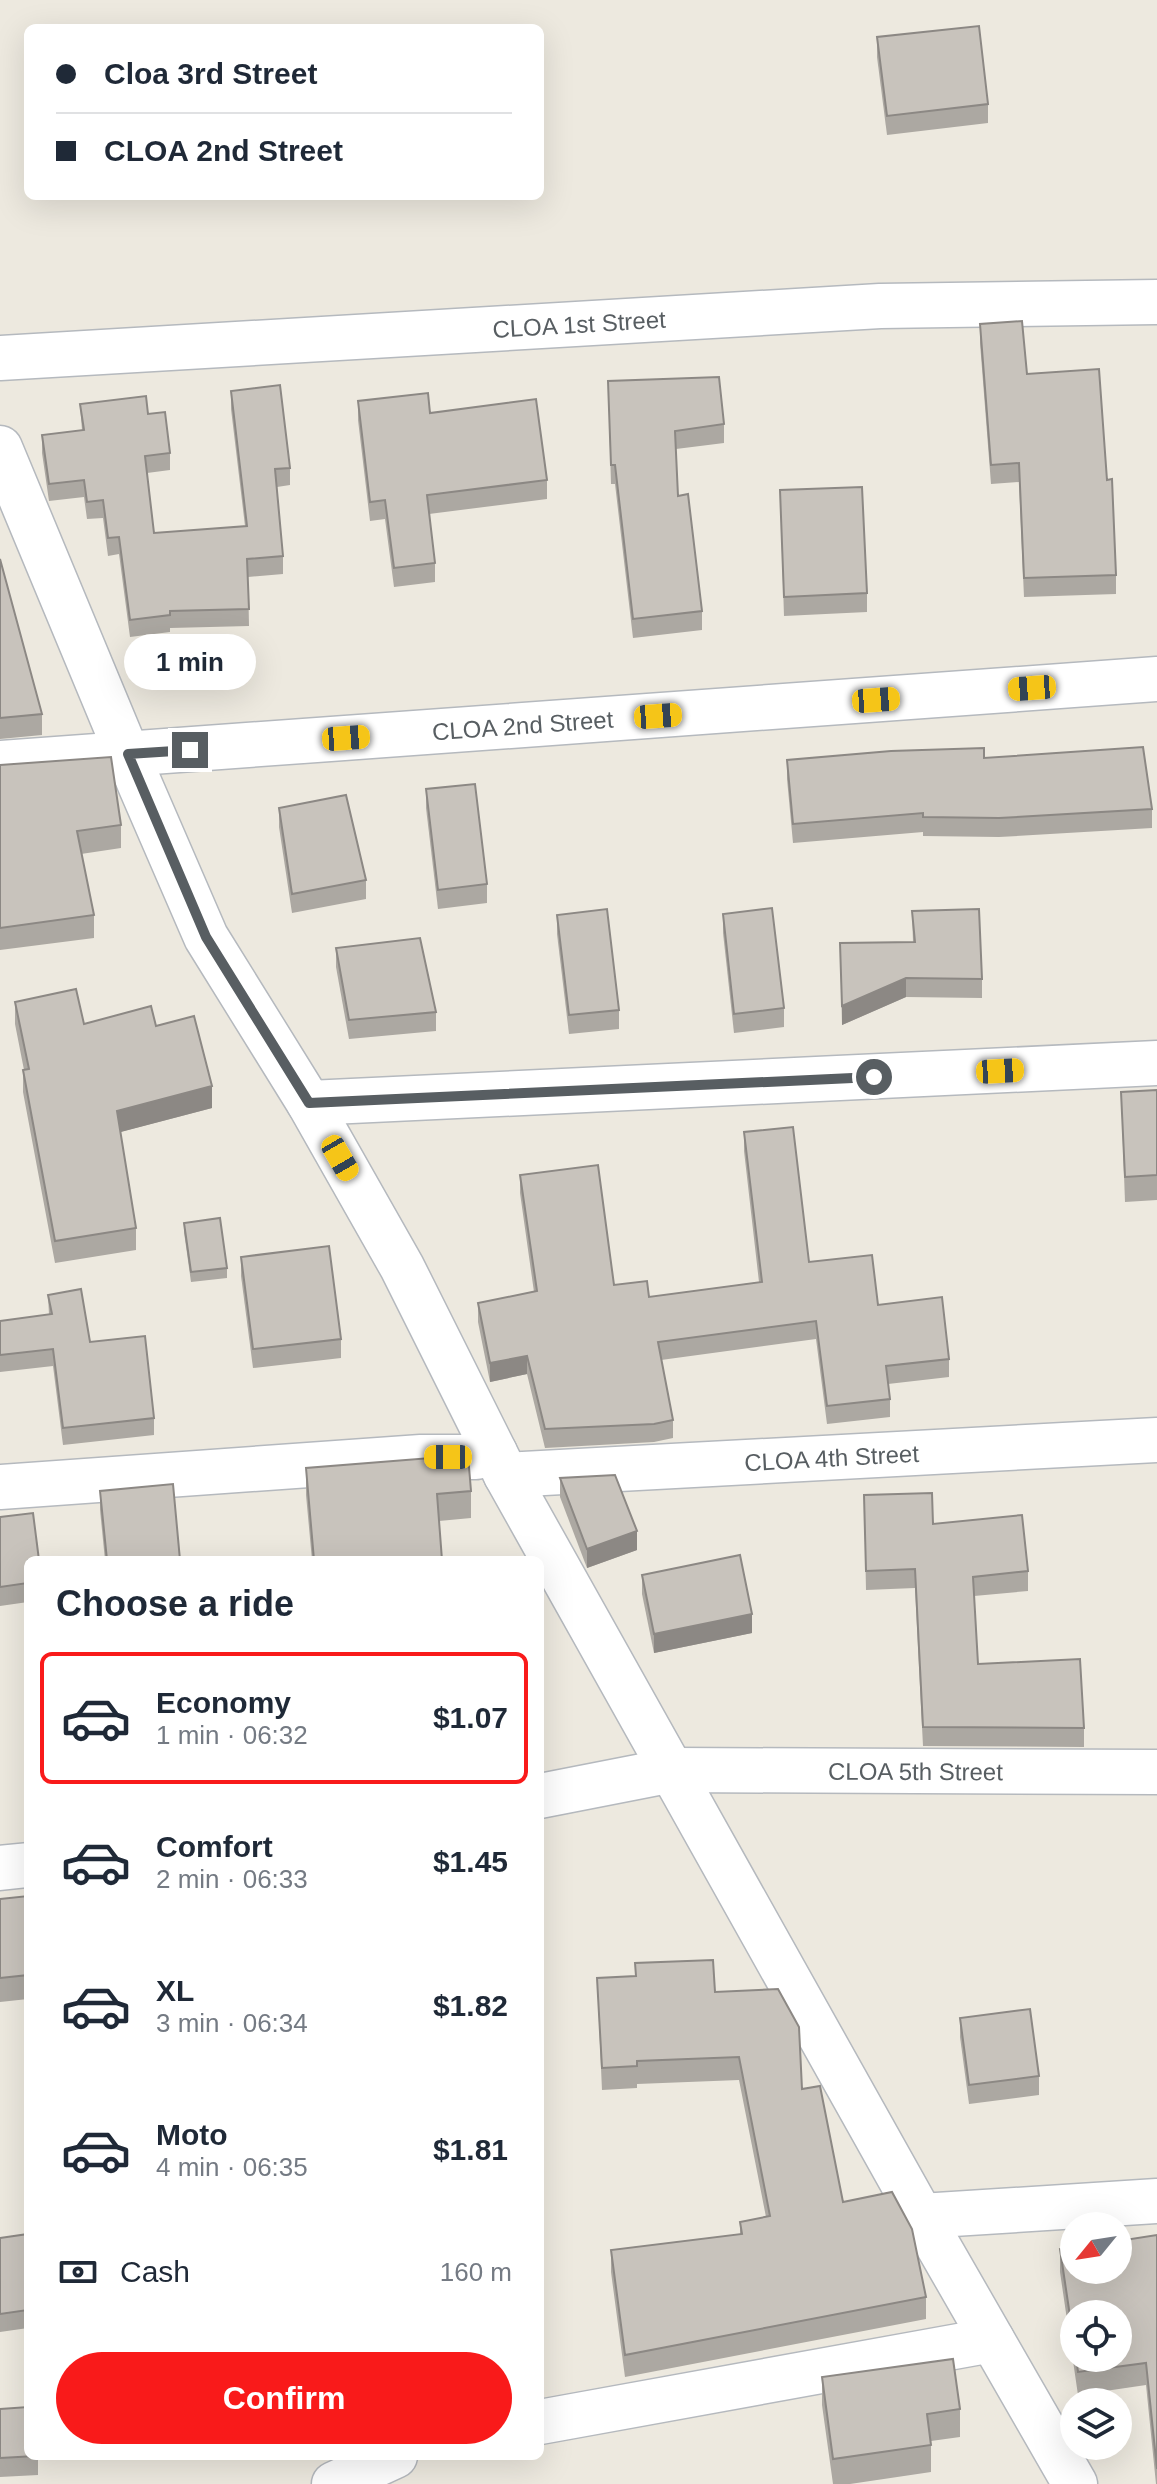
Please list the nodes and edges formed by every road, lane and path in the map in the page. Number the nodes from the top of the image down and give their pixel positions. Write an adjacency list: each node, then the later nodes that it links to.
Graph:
1 (1157, 302): 2 (street, CLOA 1st Street)
2 (0, 358)
3 (0, 448): 5 (street)
4 (1157, 679): 5 (street, CLOA 2nd Street)
5 (128, 754): 6 (street, CLOA 2nd Street); 8 (street)
6 (0, 763)
7 (1157, 1063): 8 (street)
8 (309, 1103): 10 (street)
9 (1157, 1440): 10 (street, CLOA 4th Street)
10 (500, 1464): 11 (street, CLOA 4th Street); 12 (street)
11 (0, 1487)
12 (673, 1770): 13 (street, CLOA 5th Street); 14 (street, CLOA 5th Street); 18 (street)
13 (1157, 1772)
14 (544, 1795)
15 (24, 1865): 16 (street)
16 (0, 1868)
17 (1157, 2201): 18 (street)
18 (921, 2216): 19 (street)
19 (992, 2340): 20 (street); 23 (street)
20 (544, 2421)
21 (386, 2460): 22 (street)
22 (334, 2484)
23 (1075, 2484)

